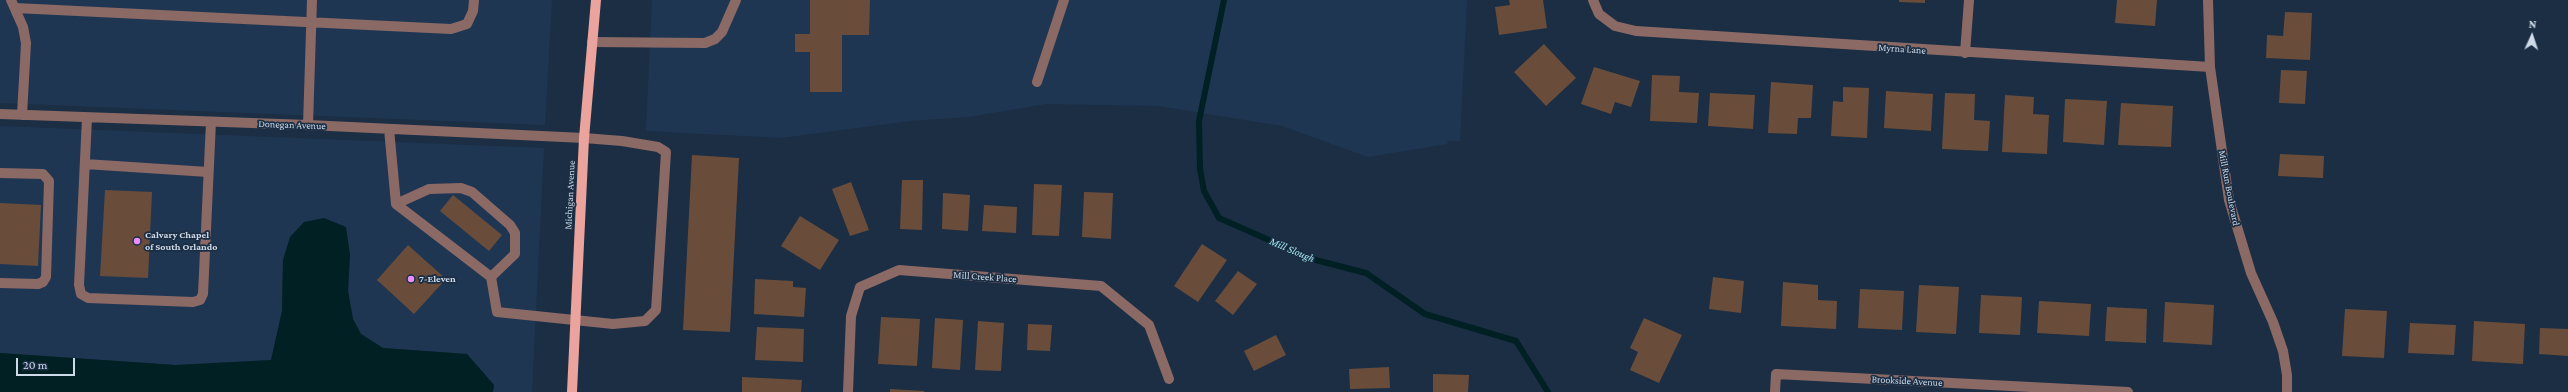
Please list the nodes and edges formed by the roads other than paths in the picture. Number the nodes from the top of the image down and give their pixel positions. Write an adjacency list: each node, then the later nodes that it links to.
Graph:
1 (312, 0): 10 (street)
2 (474, 0): 10 (street)
3 (596, 0): 11 (main road, Michigan Avenue)
4 (736, 0): 11 (street)
5 (1064, 0): 14 (street)
6 (1593, 0): 12 (street, Myrna Lane)
7 (1969, 0): 12 (street)
8 (2208, 0): 13 (street, Mill Run Boulevard)
9 (13, 4): 10 (street); 16 (street)
10 (311, 23): 19 (street)
11 (592, 42): 21 (main road, Michigan Avenue)
12 (1965, 53): 13 (street, Myrna Lane)
13 (2210, 67): 35 (street, Mill Run Boulevard)
14 (1037, 82)
15 (0, 114): 16 (street, Donegan Avenue)
16 (22, 115): 17 (street, Donegan Avenue)
17 (87, 118): 18 (street, Donegan Avenue); 22 (street)
18 (211, 122): 19 (street, Donegan Avenue); 23 (street)
19 (308, 125): 20 (street, Donegan Avenue)
20 (389, 129): 21 (street, Donegan Avenue); 25 (street)
21 (584, 138): 28 (main road, Michigan Avenue); 28 (street, Donegan Avenue)
22 (85, 164): 23 (street); 23 (street)
23 (208, 172)
24 (0, 173): 27 (street)
25 (396, 204): 26 (street); 26 (street)
26 (491, 277): 28 (street)
27 (0, 283)
28 (576, 322): 31 (main road, Michigan Avenue)
29 (1169, 379): 32 (street, Mill Creek Place)
30 (2039, 390): 33 (street, Brookside Avenue); 34 (street, Brookside Avenue)
31 (572, 392)
32 (848, 392)
33 (1775, 392)
34 (2128, 392)
35 (2287, 392)

